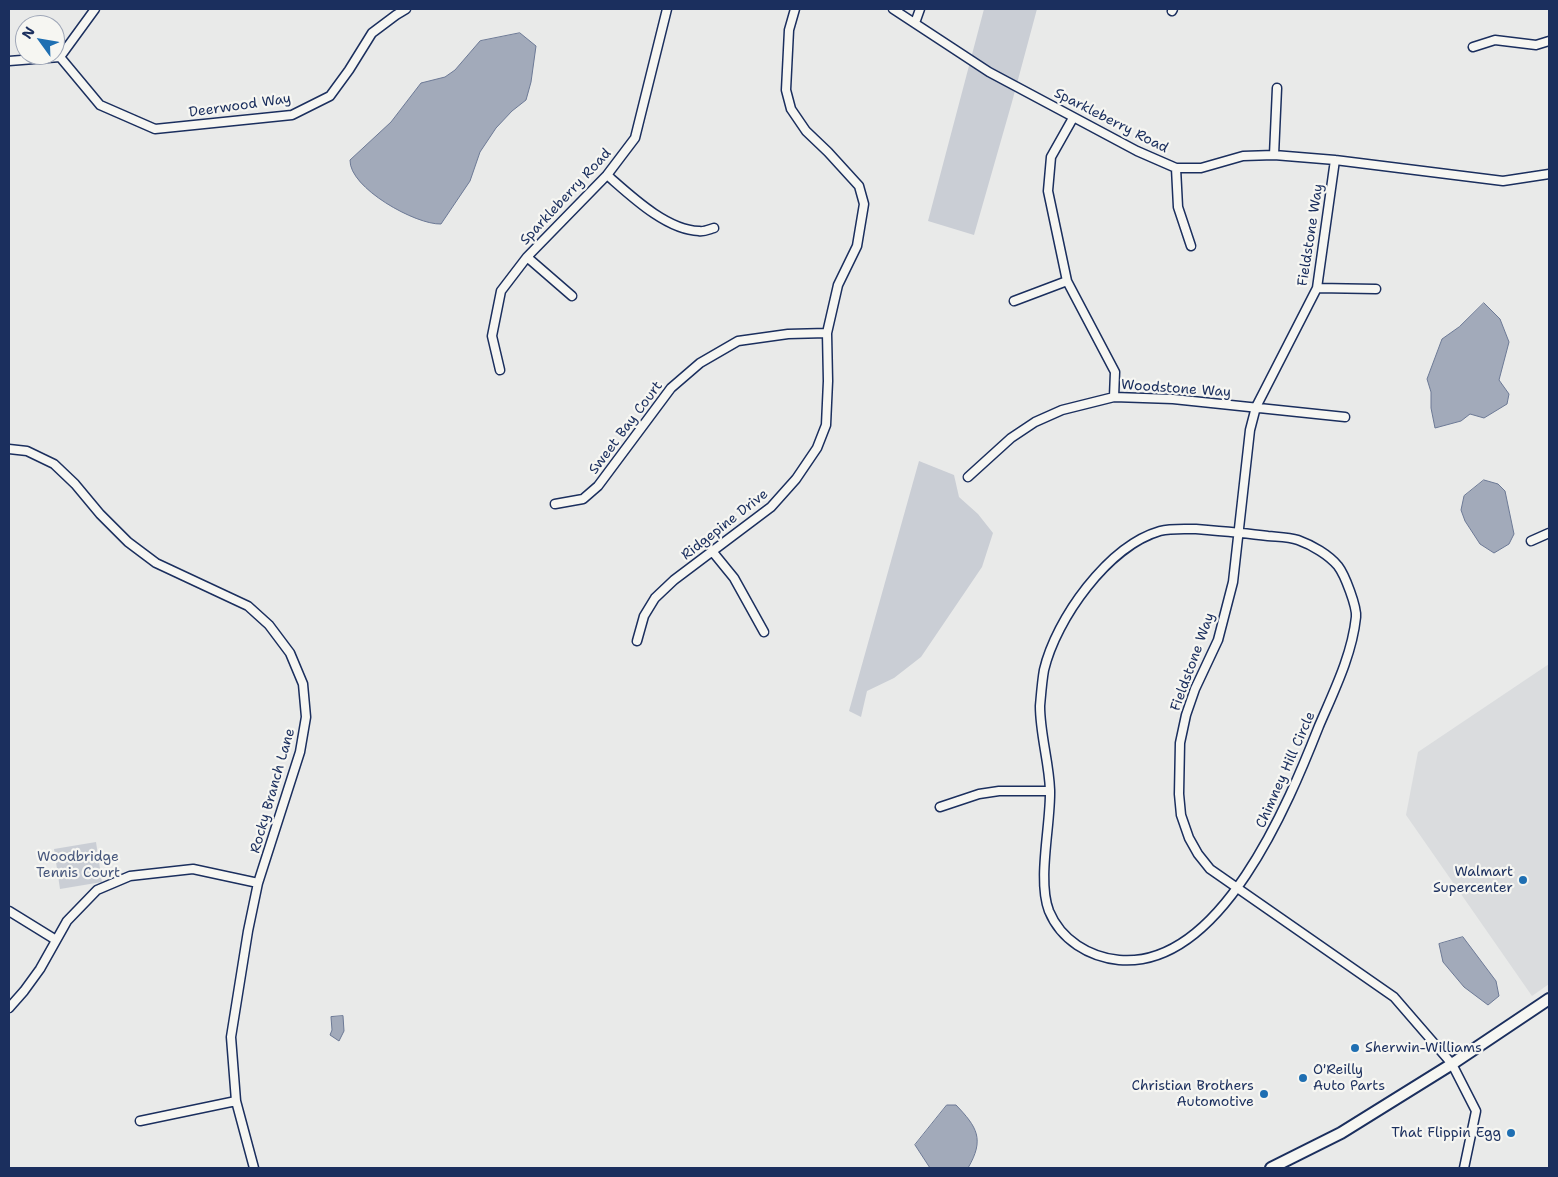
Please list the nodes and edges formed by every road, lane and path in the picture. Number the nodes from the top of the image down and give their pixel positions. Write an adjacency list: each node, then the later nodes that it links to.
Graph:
1 (95, 9): 11 (street)
2 (406, 9): 7 (street, Deerwood Way)
3 (667, 9): 19 (street, Sparkleberry Road)
4 (795, 9): 28 (street, Ridgepine Drive)
5 (893, 9): 8 (street, Sparkleberry Road)
6 (920, 9): 8 (street)
7 (394, 12): 12 (street, Deerwood Way)
8 (915, 23): 14 (street, Sparkleberry Road)
9 (1549, 41): 10 (street)
10 (1473, 47)
11 (65, 50)
12 (65, 63)
13 (1277, 88): 15 (street)
14 (1074, 118): 17 (street, Sparkleberry Road); 23 (street)
15 (1274, 156): 16 (street, Sparkleberry Road); 17 (street, Sparkleberry Road)
16 (1335, 160): 18 (street, Sparkleberry Road); 24 (street, Fieldstone Way)
17 (1176, 168): 21 (street)
18 (1549, 174)
19 (607, 175): 20 (street); 22 (street, Sparkleberry Road)
20 (714, 228)
21 (1191, 246)
22 (527, 257): 26 (street); 29 (street, Sparkleberry Road)
23 (1067, 281): 27 (street); 30 (street)
24 (1317, 288): 25 (street); 31 (street, Fieldstone Way)
25 (1376, 289)
26 (572, 296)
27 (1014, 301)
28 (828, 333): 35 (street, Sweet Bay Court); 39 (street, Ridgepine Drive)
29 (500, 370)
30 (1114, 397): 31 (street, Woodstone Way); 34 (street, Woodstone Way)
31 (1256, 407): 32 (street, Woodstone Way); 36 (street, Fieldstone Way)
32 (1345, 417)
33 (9, 449): 44 (street, Rocky Branch Lane)
34 (968, 477)
35 (555, 504)
36 (1239, 532): 42 (street, Chimney Hill Circle); 45 (street, Fieldstone Way); 45 (street, Chimney Hill Circle)
37 (1549, 533): 38 (street)
38 (1531, 542)
39 (712, 551): 40 (street); 41 (street, Ridgepine Drive)
40 (764, 632)
41 (637, 642)
42 (1050, 790): 43 (street); 45 (street, Chimney Hill Circle)
43 (940, 807)
44 (258, 883): 47 (street); 51 (street, Rocky Branch Lane)
45 (1236, 888): 50 (street, Fieldstone Way)
46 (9, 911): 47 (street)
47 (56, 940): 49 (street)
48 (1549, 999): 50 (main road)
49 (9, 1008)
50 (1452, 1064): 54 (main road); 55 (street, Fieldstone Way)
51 (236, 1101): 52 (street); 53 (street, Rocky Branch Lane)
52 (140, 1121)
53 (254, 1168)
54 (1271, 1168)
55 (1464, 1168)

